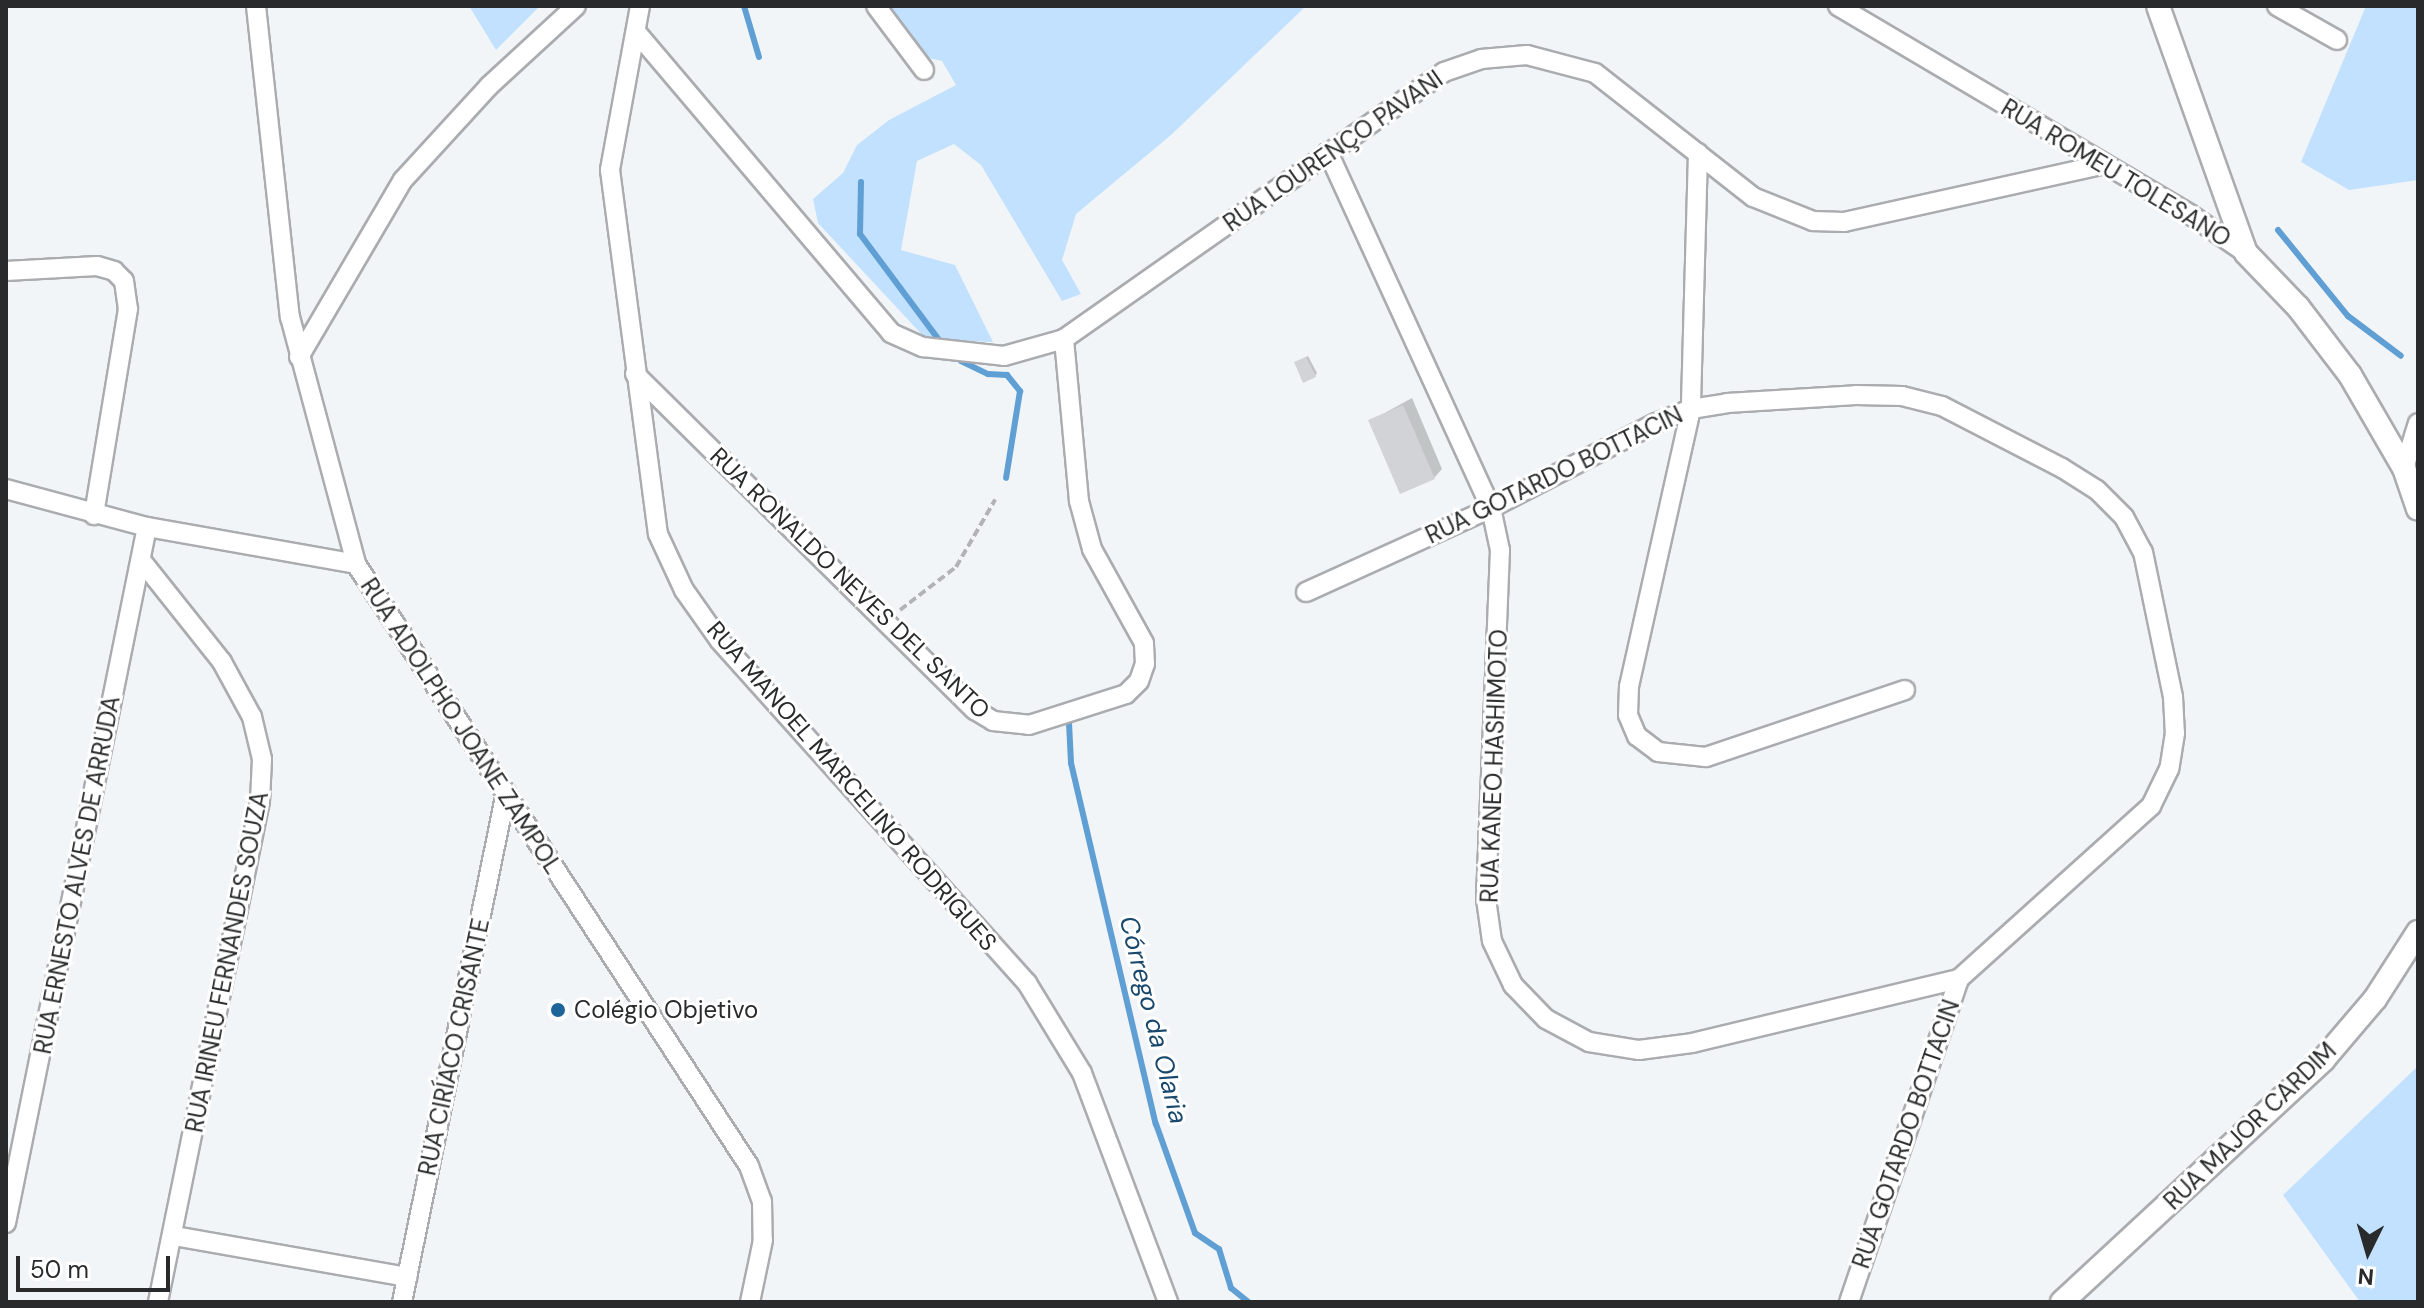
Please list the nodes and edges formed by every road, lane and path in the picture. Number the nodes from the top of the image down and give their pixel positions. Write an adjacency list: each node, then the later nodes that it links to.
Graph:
1 (256, 6): 17 (street, RUA ADOLPHO JOANE ZAMPOL)
2 (576, 6): 17 (street)
3 (643, 6): 8 (street, RUA MANOEL MARCELINO RODRIGUES)
4 (876, 6): 10 (street)
5 (1838, 6): 13 (street, RUA ROMEU TOLESANO)
6 (2158, 6): 14 (street)
7 (2277, 6): 9 (street)
8 (637, 33): 16 (street, RUA LOURENÇO PAVANI); 18 (street, RUA MANOEL MARCELINO RODRIGUES)
9 (2337, 40)
10 (924, 70)
11 (1328, 152): 12 (street, RUA LOURENÇO PAVANI); 16 (street, RUA LOURENÇO PAVANI); 24 (street, RUA KANEO HASHIMOTO)
12 (1698, 153): 13 (street, RUA LOURENÇO PAVANI); 19 (street)
13 (2105, 164): 14 (street, RUA ROMEU TOLESANO)
14 (2246, 253): 21 (street, RUA ROMEU TOLESANO)
15 (6, 271): 26 (street)
16 (1064, 339): 31 (street, RUA RONALDO NEVES DEL SANTO)
17 (299, 357): 29 (street, RUA ADOLPHO JOANE ZAMPOL)
18 (635, 374): 31 (street, RUA RONALDO NEVES DEL SANTO); 42 (street, RUA MANOEL MARCELINO RODRIGUES)
19 (1691, 409): 24 (street, RUA GOTARDO BOTTACIN); 32 (street); 35 (street, RUA GOTARDO BOTTACIN)
20 (2418, 423): 21 (street)
21 (2404, 468): 25 (street)
22 (6, 489): 26 (street)
23 (995, 500): 31 (path)
24 (1491, 508): 30 (street, RUA GOTARDO BOTTACIN); 35 (street, RUA KANEO HASHIMOTO)
25 (2418, 509)
26 (94, 515): 27 (street)
27 (147, 527): 28 (street, RUA ERNESTO ALVES DE ARRUDA); 29 (street)
28 (141, 560): 36 (street, RUA ERNESTO ALVES DE ARRUDA); 37 (street, RUA IRINEU FERNANDES SOUZA)
29 (356, 564): 33 (street, RUA ADOLPHO JOANE ZAMPOL)
30 (1306, 592)
31 (885, 622)
32 (1905, 690)
33 (506, 792): 38 (street, RUA CIRÍACO CRISANTE); 41 (street, RUA ADOLPHO JOANE ZAMPOL)
34 (2418, 932): 44 (street, RUA MAJOR CARDIM)
35 (1959, 979): 43 (street, RUA GOTARDO BOTTACIN)
36 (6, 1223)
37 (174, 1236): 38 (street); 39 (street, RUA IRINEU FERNANDES SOUZA)
38 (407, 1277): 40 (street, RUA CIRÍACO CRISANTE)
39 (158, 1302)
40 (402, 1302)
41 (750, 1302)
42 (1168, 1302)
43 (1849, 1302)
44 (2062, 1302)

